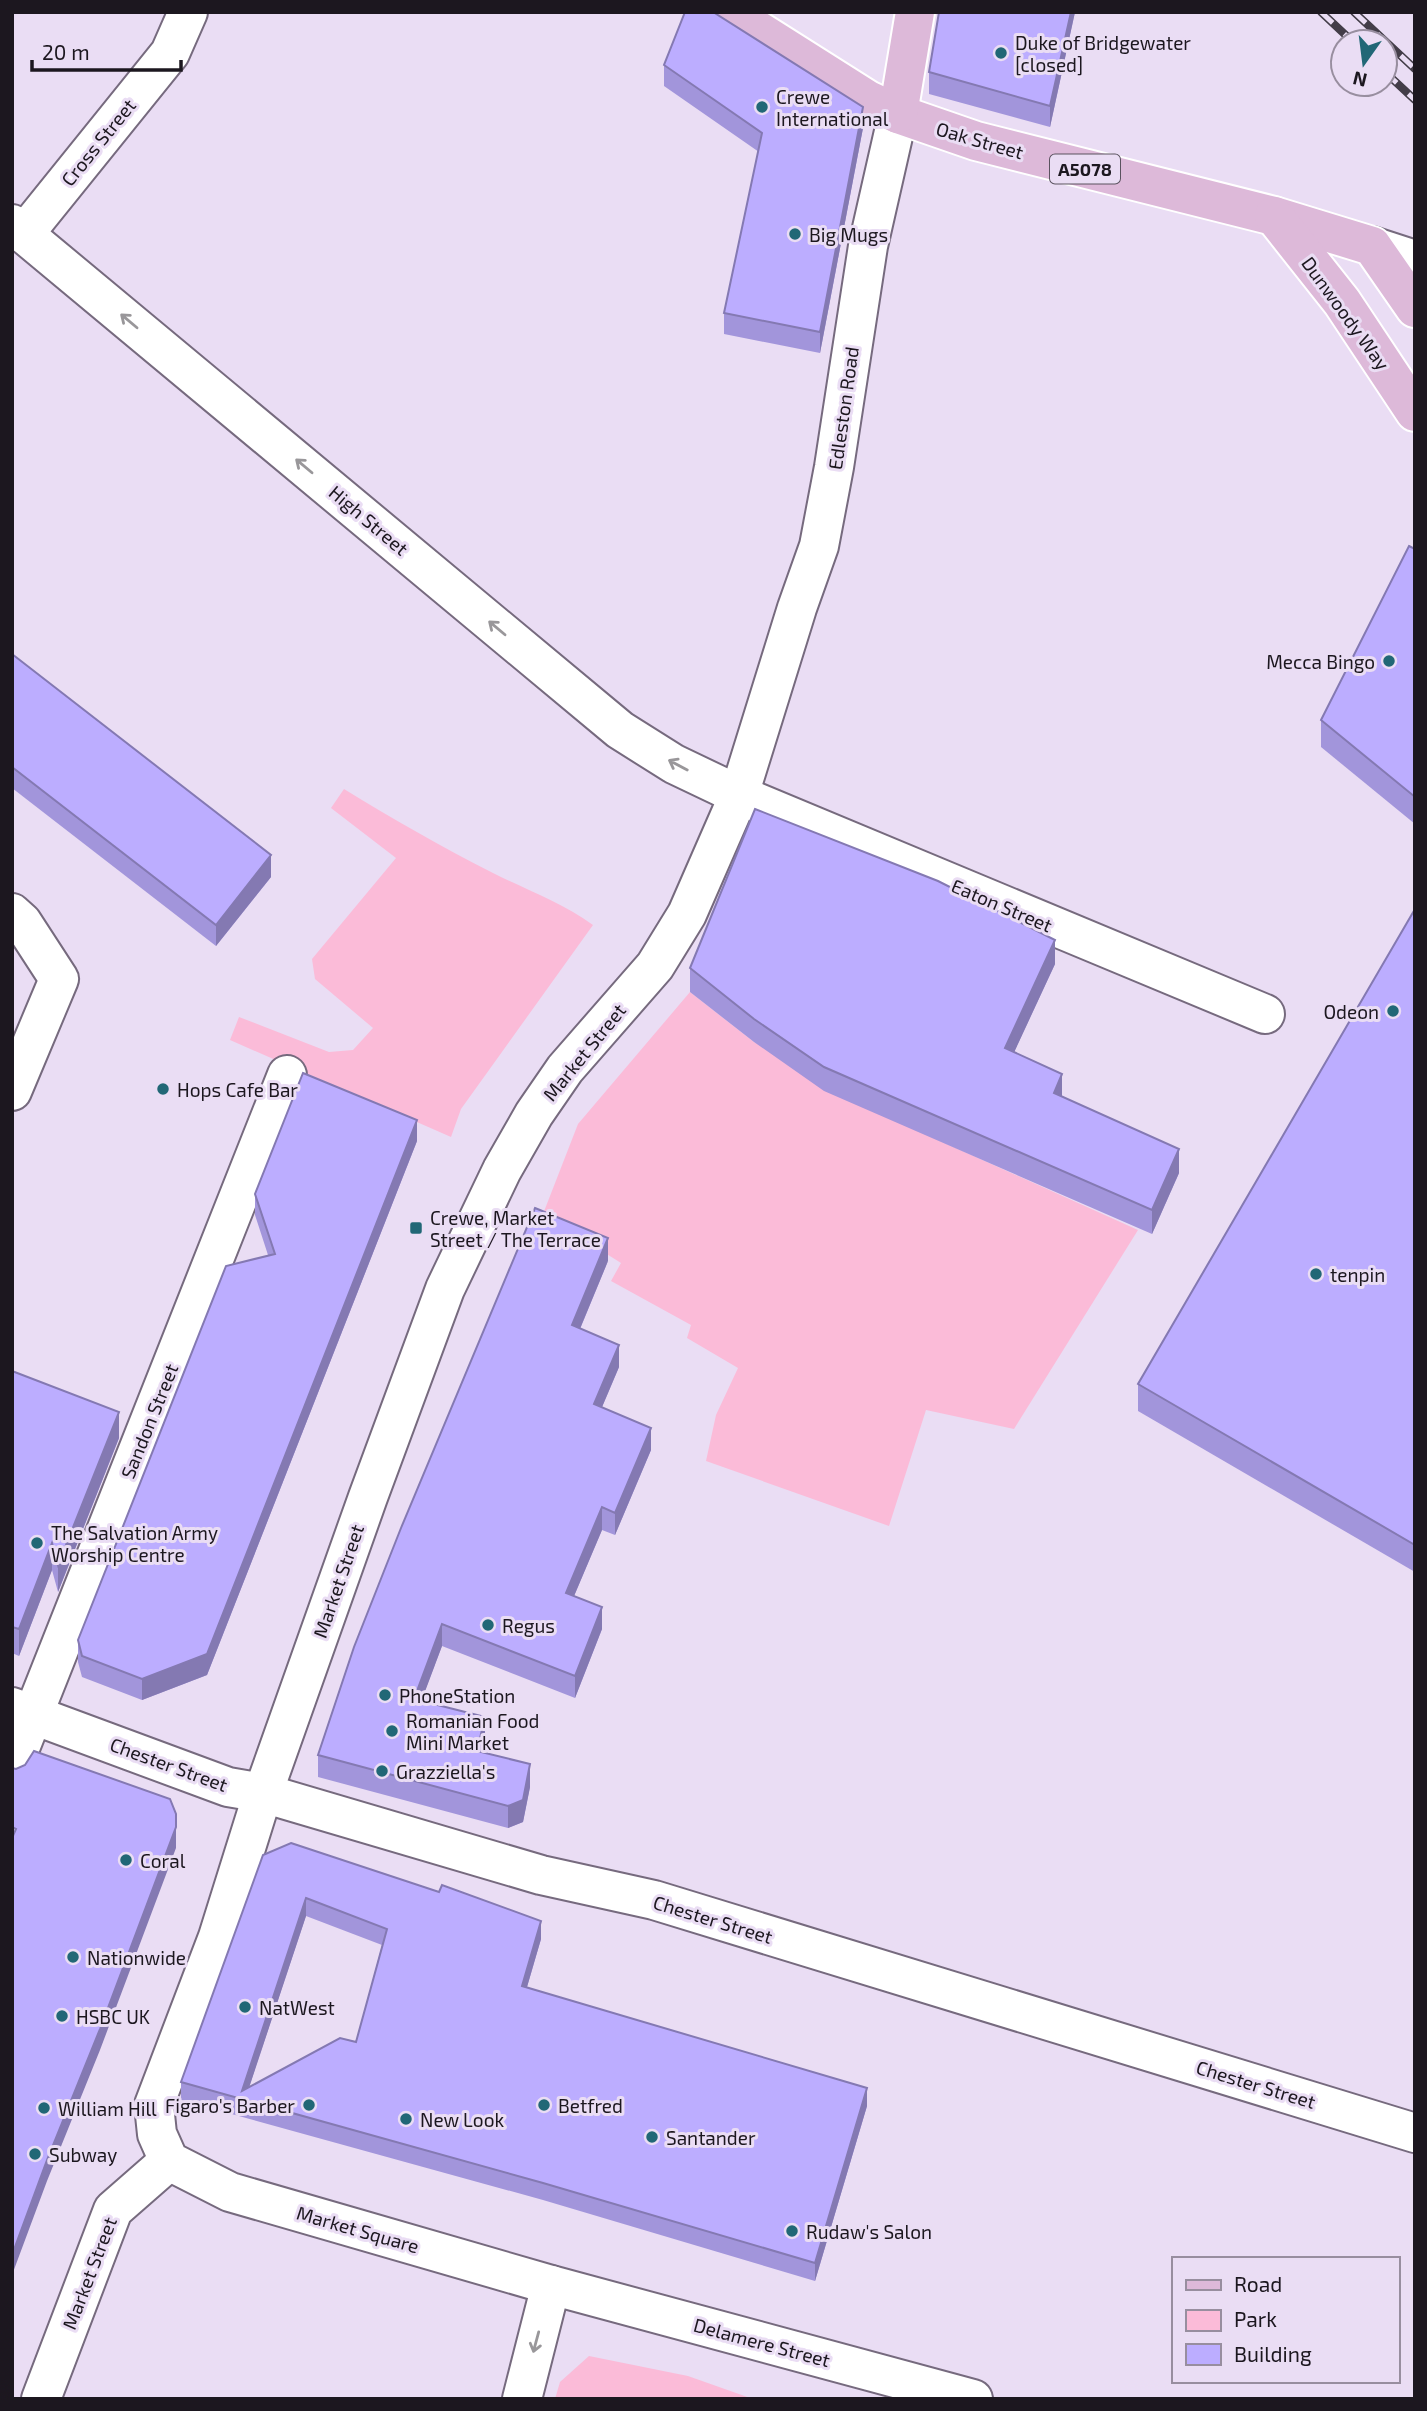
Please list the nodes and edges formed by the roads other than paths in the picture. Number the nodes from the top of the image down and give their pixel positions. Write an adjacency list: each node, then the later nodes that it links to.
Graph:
1 (188, 12): 6 (street, Cross Street)
2 (729, 12): 4 (main road, Oak Street / A5078)
3 (915, 12): 4 (main road, Edleston Road)
4 (898, 114): 5 (main road, Oak Street / A5078); 11 (street, Edleston Road)
5 (1274, 216): 7 (main road, Oak Street / A5078); 10 (main road, Dunwoody Way)
6 (18, 229): 11 (street, High Street, one-way to 6)
7 (1372, 246): 8 (street, Oak Street); 9 (main road)
8 (1415, 260)
9 (1415, 308)
10 (1415, 412)
11 (739, 795): 13 (street, Eaton Street); 18 (street, Market Street)
12 (17, 918): 15 (street)
13 (1265, 1014)
14 (287, 1075): 16 (street, Sandon Street)
15 (12, 1091)
16 (22, 1711): 17 (street, Sandon Street); 18 (street, Chester Street)
17 (12, 1768)
18 (263, 1793): 19 (street, Chester Street); 20 (street, Market Street)
19 (1415, 2133)
20 (169, 2161): 21 (street, Market Square); 23 (street, Market Street)
21 (551, 2285): 22 (street, Delamere Street); 24 (street, one-way to 24)
22 (918, 2392): 25 (street, Delamere Street)
23 (41, 2399)
24 (522, 2399)
25 (973, 2399)

